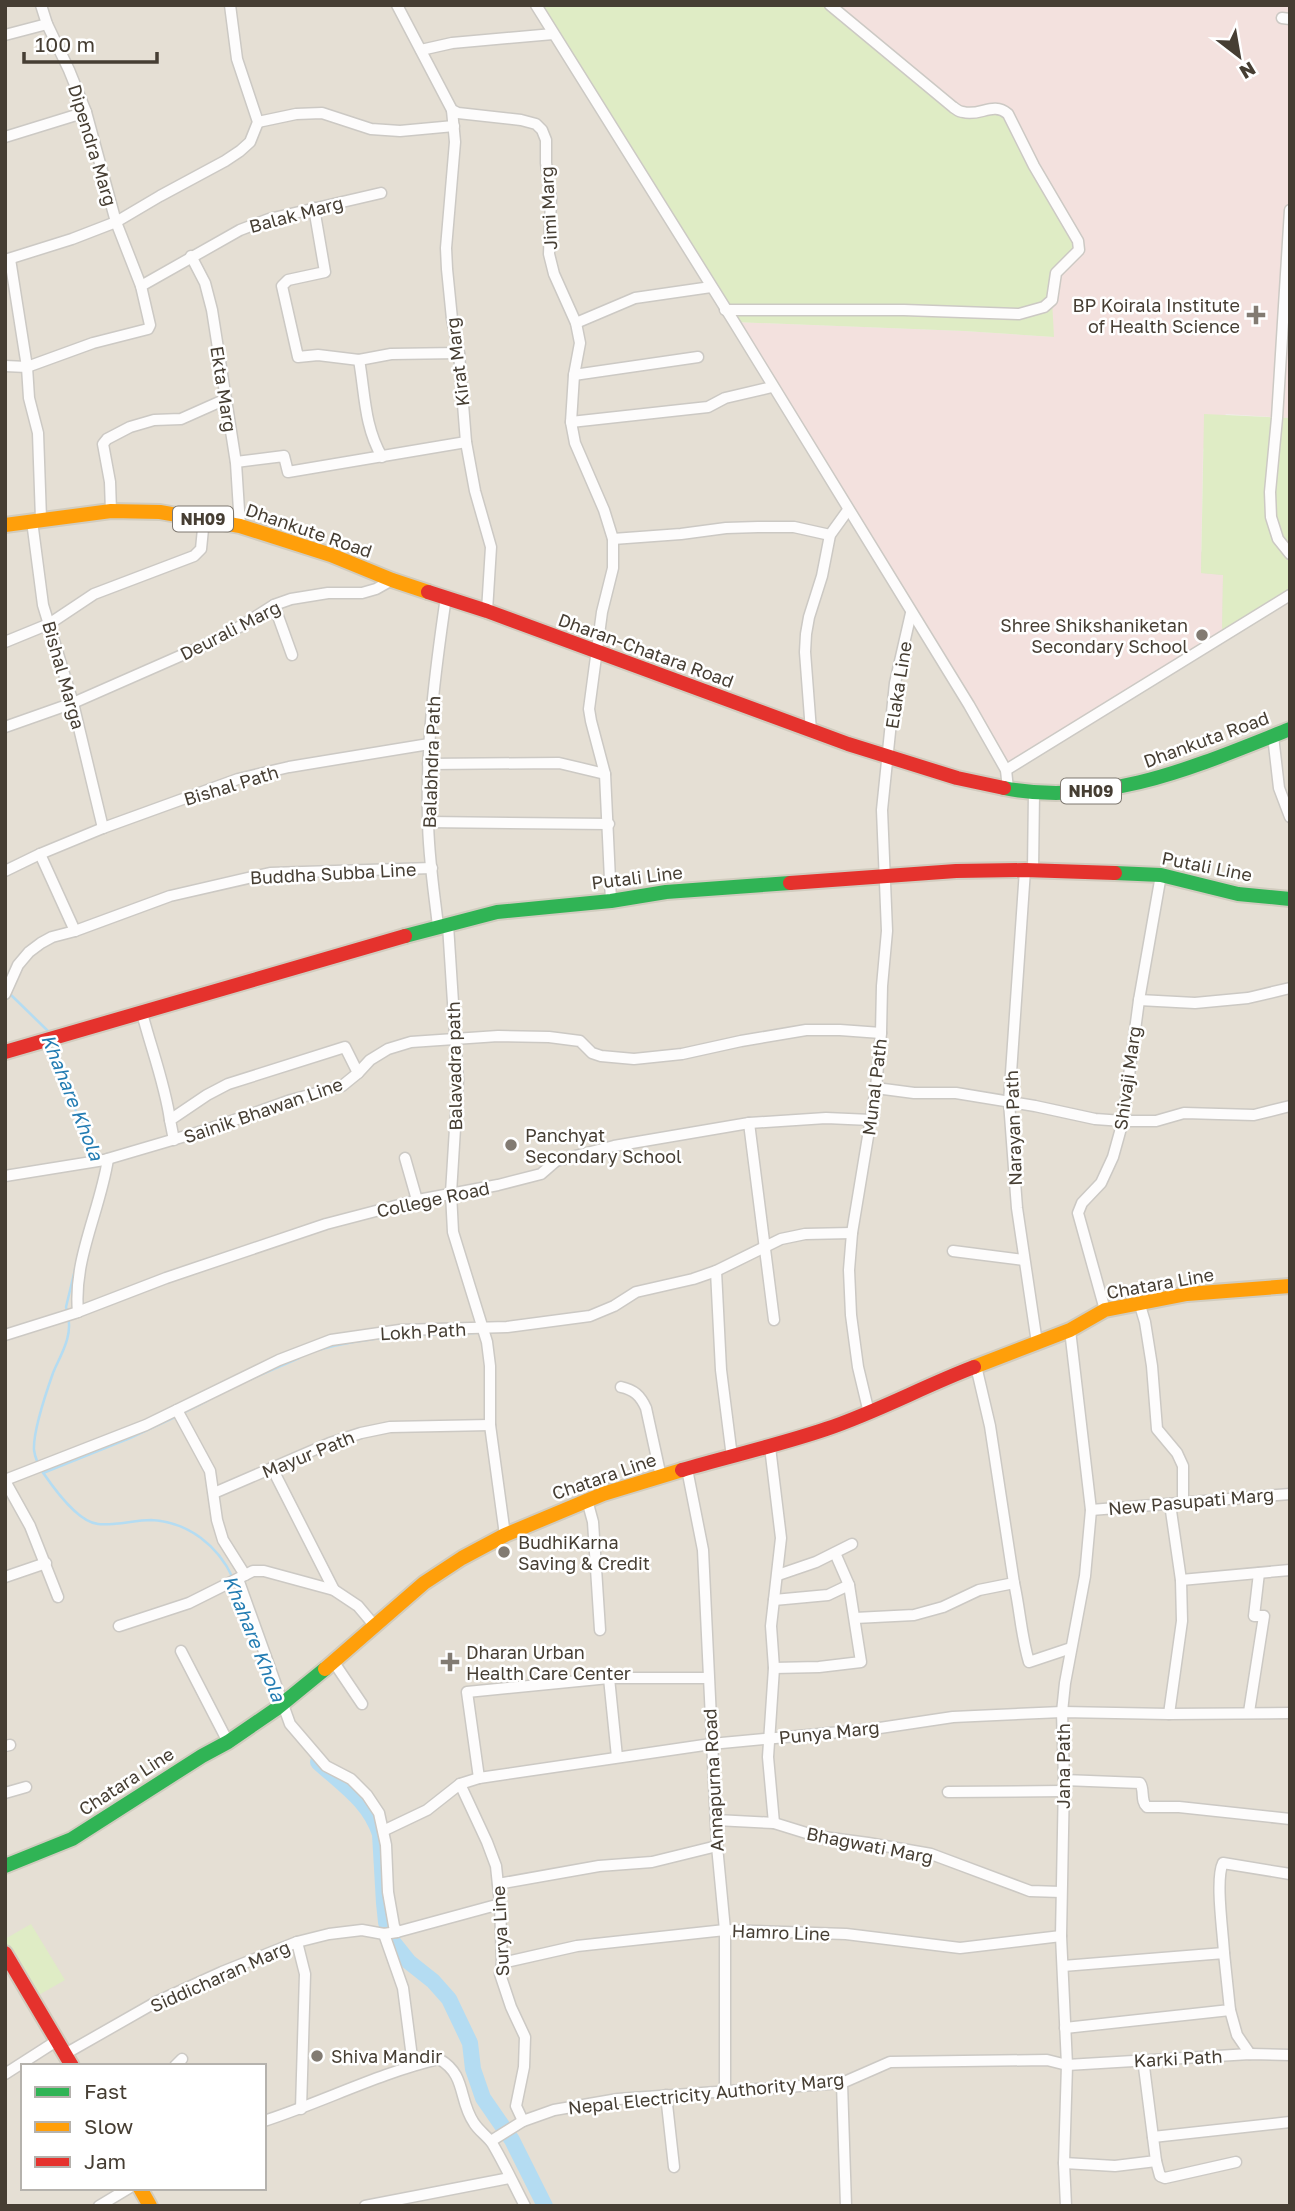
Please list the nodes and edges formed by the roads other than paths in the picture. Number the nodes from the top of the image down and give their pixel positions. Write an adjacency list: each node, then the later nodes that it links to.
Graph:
1 (41, 5): 6 (street, Dipendra Marg)
2 (230, 5): 12 (street)
3 (397, 5): 9 (street)
4 (536, 5): 7 (street)
5 (830, 5): 23 (street)
6 (47, 24): 8 (street); 11 (street, Dipendra Marg)
7 (553, 34): 9 (street); 22 (street)
8 (5, 35)
9 (421, 50): 10 (street)
10 (452, 110): 13 (street, Kirat Marg); 24 (street, Jimi Marg)
11 (86, 112): 14 (street); 18 (street, Dipendra Marg)
12 (258, 122): 13 (street); 18 (street)
13 (454, 126): 25 (street, Kirat Marg)
14 (5, 137)
15 (381, 193): 16 (street, Balak Marg)
16 (314, 208): 19 (street, Balak Marg); 27 (street)
17 (1290, 210): 45 (street)
18 (116, 222): 20 (street); 21 (street, Dipendra Marg)
19 (191, 256): 21 (street, Balak Marg); 32 (street, Ekta Marg)
20 (8, 260): 29 (street, Bishal Marga)
21 (141, 286): 29 (street, Dipendra Marg)
22 (711, 287): 23 (street); 24 (street)
23 (725, 310): 31 (street)
24 (576, 323): 30 (street, Jimi Marg)
25 (459, 353): 27 (street); 34 (street, Kirat Marg)
26 (698, 357): 30 (street)
27 (359, 360): 35 (street)
28 (5, 366): 29 (street)
29 (27, 367): 40 (street, Bishal Marga)
30 (574, 375): 33 (street, Jimi Marg)
31 (772, 387): 33 (street); 38 (street)
32 (226, 399): 36 (street, Ekta Marg); 37 (street)
33 (571, 422): 44 (street, Jimi Marg)
34 (466, 442): 35 (street); 50 (street, Kirat Marg)
35 (382, 457): 36 (street)
36 (236, 463): 42 (street, Ekta Marg)
37 (111, 510): 39 (street, Dhankute Road / NH09); 40 (street, Dhankute Road / NH09)
38 (848, 510): 43 (street); 51 (street)
39 (204, 519): 42 (street, Dhankute Road / NH09); 52 (street)
40 (37, 520): 41 (street, Dhankute Road / NH09); 52 (street, Bishal Marga)
41 (5, 525)
42 (240, 526): 46 (street, Dhankute Road / NH09)
43 (830, 535): 44 (street); 59 (street)
44 (613, 539): 54 (street, Jimi Marg)
45 (1290, 554)
46 (392, 580): 48 (street, Dharan-Chatara Road / NH09); 49 (street, Deurali Marg)
47 (1290, 595): 64 (street)
48 (446, 597): 50 (street, Dharan-Chatara Road / NH09); 61 (street, Balabhdra Path)
49 (274, 605): 55 (street); 56 (street, Deurali Marg)
50 (486, 611): 54 (street, Dharan-Chatara Road / NH09)
51 (911, 613): 62 (street, Elaka Line); 64 (street)
52 (49, 624): 53 (street); 56 (street, Bishal Marga)
53 (5, 642)
54 (595, 652): 59 (street, Dharan-Chatara Road / NH09); 65 (street, Jimi Marg)
55 (292, 655)
56 (74, 703): 57 (street, Deurali Marg); 71 (street, Bishal Marga)
57 (5, 727)
58 (1290, 729): 60 (street, Dhankuta Road / NH09)
59 (811, 730): 62 (street, Dharan-Chatara Road / NH09)
60 (1273, 736): 67 (street, Dhankuta Road / NH09); 68 (street)
61 (429, 744): 63 (street, Balabhdra Path); 71 (street, Bishal Path)
62 (887, 758): 66 (street, Dhankuta Road / NH09); 77 (street, Munal Path)
63 (428, 764): 65 (street); 69 (street, Balabhdra Path)
64 (1006, 770): 66 (street)
65 (605, 774): 70 (street, Jimi Marg)
66 (1007, 789): 67 (street, Dhankuta Road / NH09)
67 (1034, 792): 74 (street, Narayan Path)
68 (1290, 817)
69 (428, 822): 70 (street); 73 (street, Balabhdra Path)
70 (608, 824): 79 (street, Jimi Marg)
71 (103, 828): 72 (street, Bishal Path)
72 (40, 854): 75 (street, Bishal Path); 81 (street)
73 (432, 868): 80 (street, Balabhdra Path); 81 (street, Buddha Subba Line)
74 (1029, 870): 76 (street, Putali Line); 77 (street, Putali Line); 91 (street, Narayan Path)
75 (5, 871)
76 (1161, 875): 78 (street, Putali Line); 84 (street, Shivaji Marg)
77 (884, 876): 79 (street, Putali Line); 86 (street, Munal Path)
78 (1290, 899)
79 (611, 901): 80 (street, Putali Line)
80 (443, 926): 85 (street, Putali Line); 87 (street, Balavadra path)
81 (75, 931): 83 (street, Buddha Subba Line)
82 (1290, 988): 84 (street)
83 (5, 994)
84 (1139, 1000): 95 (street, Shivaji Marg)
85 (142, 1013): 88 (street, Putali Line); 93 (street)
86 (881, 1033): 87 (street, Sainik Bhawan Line); 90 (street, Munal Path)
87 (456, 1038): 89 (street, Sainik Bhawan Line); 101 (street, Balavadra path)
88 (5, 1052)
89 (358, 1073): 93 (street); 97 (street, Sainik Bhawan Line)
90 (876, 1088): 91 (street); 94 (street, Munal Path)
91 (1009, 1102): 95 (street); 106 (street, Narayan Path)
92 (1290, 1106): 95 (street)
93 (170, 1120): 97 (street)
94 (871, 1120): 96 (street, College Road); 103 (street, Munal Path)
95 (1123, 1121): 110 (street, Shivaji Marg)
96 (750, 1123): 101 (street, College Road); 104 (street)
97 (174, 1140): 99 (street, Sainik Bhawan Line)
98 (405, 1158): 102 (street)
99 (102, 1160): 100 (street, Sainik Bhawan Line); 111 (street)
100 (5, 1176)
101 (451, 1193): 102 (street, College Road); 113 (street, Balavadra path)
102 (417, 1200): 111 (street, College Road)
103 (852, 1233): 104 (street, Lokh Path); 120 (street, Munal Path)
104 (764, 1247): 107 (street, Lokh Path); 112 (street)
105 (953, 1251): 106 (street)
106 (1024, 1259): 116 (street, Narayan Path)
107 (716, 1271): 113 (street, Lokh Path); 123 (street)
108 (1290, 1286): 109 (street, Chatara Line)
109 (1139, 1302): 110 (street, Chatara Line); 131 (street)
110 (1105, 1310): 114 (street, Chatara Line)
111 (77, 1313): 115 (street, College Road)
112 (774, 1320)
113 (484, 1328): 119 (street, Lokh Path); 121 (street, Balavadra path)
114 (1070, 1330): 116 (street, Chatara Line); 133 (street, Jana Path)
115 (5, 1335)
116 (1037, 1343): 117 (street, Chatara Line)
117 (976, 1366): 120 (street, Chatara Line); 144 (street)
118 (621, 1387): 126 (street)
119 (177, 1410): 127 (street, Lokh Path); 128 (street)
120 (869, 1413): 122 (street, Chatara Line)
121 (490, 1426): 124 (street, Mayur Path); 134 (street, Balavadra path)
122 (770, 1447): 123 (street, Chatara Line); 140 (street)
123 (732, 1457): 125 (street, Chatara Line)
124 (272, 1468): 128 (street, Mayur Path); 146 (street)
125 (687, 1469): 126 (street, Chatara Line); 158 (street, Annapurna Road)
126 (660, 1477): 130 (street, Chatara Line)
127 (5, 1480): 137 (street)
128 (214, 1493): 142 (street)
129 (1290, 1494): 131 (street, New Pasupati Marg)
130 (587, 1500): 134 (street, Chatara Line); 152 (street)
131 (1182, 1503): 132 (street, New Pasupati Marg)
132 (1170, 1504): 133 (street, New Pasupati Marg); 143 (street)
133 (1091, 1510): 153 (street, Jana Path)
134 (505, 1535): 150 (street, Chatara Line)
135 (852, 1544): 136 (street)
136 (835, 1553): 140 (street); 145 (street)
137 (46, 1563): 141 (street); 147 (street)
138 (1290, 1570): 139 (street)
139 (1259, 1573): 143 (street); 162 (street)
140 (778, 1574): 148 (street)
141 (5, 1577)
142 (238, 1579): 146 (street); 151 (street); 160 (street)
143 (1181, 1580): 164 (street)
144 (1014, 1583): 149 (street); 153 (street)
145 (849, 1584): 148 (street); 149 (street)
146 (334, 1590): 150 (street)
147 (58, 1597)
148 (774, 1600): 156 (street)
149 (855, 1618): 156 (street)
150 (374, 1625): 155 (street, Chatara Line)
151 (119, 1626)
152 (600, 1630)
153 (1071, 1648): 161 (street, Jana Path)
154 (181, 1651): 166 (street)
155 (333, 1661): 159 (street); 160 (street, Chatara Line)
156 (774, 1668): 165 (street)
157 (609, 1678): 158 (street); 168 (street); 169 (street)
158 (708, 1678): 167 (street, Annapurna Road)
159 (362, 1704)
160 (280, 1706): 166 (street, Chatara Line); 178 (street)
161 (1062, 1712): 164 (street, Punya Marg); 165 (street, Punya Marg); 171 (street, Jana Path)
162 (1249, 1713): 163 (street, Punya Marg); 164 (street, Punya Marg)
163 (1290, 1713)
164 (1169, 1714)
165 (769, 1738): 167 (street, Punya Marg); 177 (street)
166 (228, 1742): 180 (street, Chatara Line)
167 (711, 1744): 168 (street, Punya Marg); 176 (street, Annapurna Road)
168 (617, 1757): 169 (street, Punya Marg)
169 (479, 1778): 170 (street, Punya Marg)
170 (460, 1784): 178 (street, Punya Marg); 182 (street, Surya Line)
171 (1064, 1786): 173 (street); 175 (street); 183 (street, Jana Path)
172 (26, 1787): 174 (street)
173 (948, 1791)
174 (5, 1793)
175 (1290, 1819)
176 (716, 1820): 177 (street, Bhagwati Marg); 179 (street, Annapurna Road)
177 (774, 1823): 183 (street, Bhagwati Marg)
178 (384, 1830): 186 (street)
179 (716, 1846): 182 (street); 185 (street, Annapurna Road)
180 (5, 1866)
181 (1290, 1874): 189 (street)
182 (499, 1884): 184 (street, Surya Line)
183 (1061, 1892): 187 (street, Jana Path)
184 (500, 1904): 186 (street, Siddicharan Marg); 191 (street, Surya Line)
185 (725, 1930): 187 (street, Hamro Line); 191 (street, Hamro Line); 204 (street, Annapurna Road)
186 (391, 1933): 188 (street, Siddicharan Marg); 200 (street)
187 (1061, 1936): 192 (street, Jana Path)
188 (297, 1942): 198 (street, Siddicharan Marg); 206 (street)
189 (1224, 1952): 192 (street); 193 (street)
190 (5, 1953): 195 (street)
191 (502, 1963): 208 (street, Surya Line)
192 (1063, 1966): 194 (street, Jana Path)
193 (1230, 2010): 194 (street); 196 (street)
194 (1065, 2028): 201 (street, Jana Path)
195 (58, 2040): 198 (street); 202 (street)
196 (1250, 2054): 197 (street, Karki Path); 199 (street, Karki Path)
197 (1290, 2055)
198 (69, 2060)
199 (1143, 2060): 201 (street, Karki Path); 210 (street)
200 (412, 2065): 206 (street); 211 (street)
201 (1067, 2065): 203 (street, Nepal Electricity Authority Marg); 214 (street, Jana Path)
202 (5, 2074)
203 (842, 2082): 204 (street, Nepal Electricity Authority Marg); 223 (street)
204 (725, 2092): 205 (street, Nepal Electricity Authority Marg)
205 (666, 2095): 208 (street, Nepal Electricity Authority Marg); 215 (street)
206 (301, 2109): 207 (street)
207 (266, 2120)
208 (523, 2121): 211 (street, Nepal Electricity Authority Marg)
209 (1290, 2122): 210 (street)
210 (1153, 2137): 212 (street)
211 (495, 2138): 216 (street)
212 (1156, 2161): 213 (street); 214 (street)
213 (1236, 2162)
214 (1064, 2163): 224 (street, Jana Path)
215 (674, 2167)
216 (510, 2178): 221 (street); 222 (street)
217 (126, 2190): 219 (street)
218 (141, 2190): 220 (street)
219 (99, 2206)
220 (150, 2206)
221 (365, 2206)
222 (525, 2206)
223 (846, 2206)
224 (1066, 2206)

